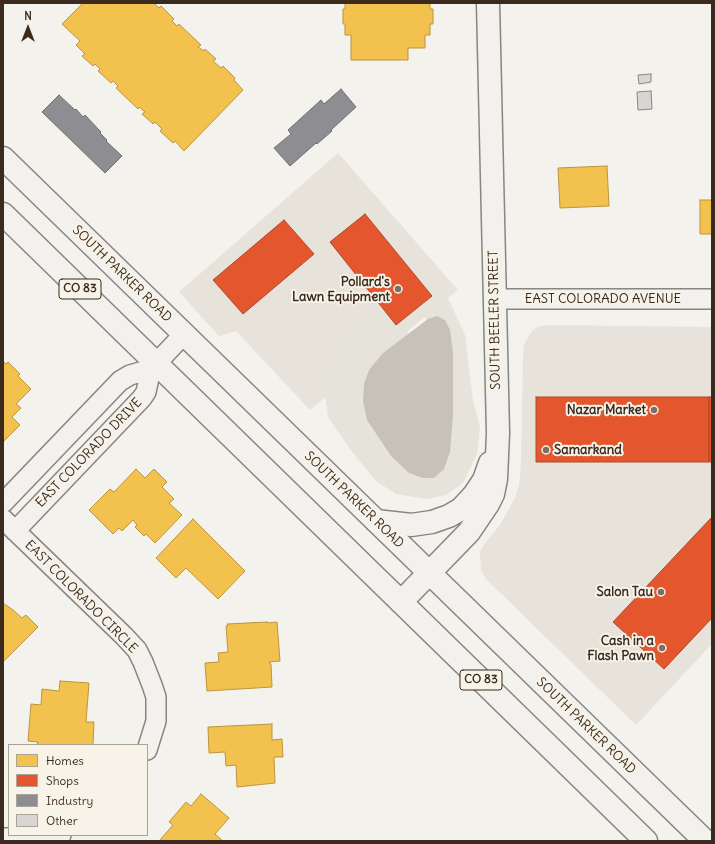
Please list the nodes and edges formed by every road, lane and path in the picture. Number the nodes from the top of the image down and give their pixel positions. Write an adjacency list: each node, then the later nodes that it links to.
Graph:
1 (488, 3): 4 (main road, SOUTH BEELER STREET)
2 (3, 158): 6 (main road, SOUTH PARKER ROAD / CO 83)
3 (3, 214): 7 (main road, CO 83)
4 (495, 299): 5 (street, EAST COLORADO AVENUE); 8 (main road, SOUTH BEELER STREET)
5 (712, 299)
6 (184, 334): 7 (street, EAST COLORADO DRIVE); 10 (main road, SOUTH PARKER ROAD / CO 83)
7 (154, 367): 9 (street, EAST COLORADO DRIVE); 11 (street, EAST COLORADO DRIVE); 13 (main road, CO 83)
8 (498, 433): 10 (main road); 12 (main road, SOUTH BEELER STREET)
9 (3, 503)
10 (376, 521): 12 (main road, SOUTH PARKER ROAD / CO 83)
11 (9, 525): 14 (street, EAST COLORADO CIRCLE)
12 (429, 574): 13 (main road, SOUTH BEELER STREET); 18 (main road, SOUTH PARKER ROAD / CO 83)
13 (401, 602): 17 (main road, CO 83)
14 (148, 747)
15 (56, 836): 16 (street)
16 (3, 838)
17 (646, 841)
18 (705, 841)

